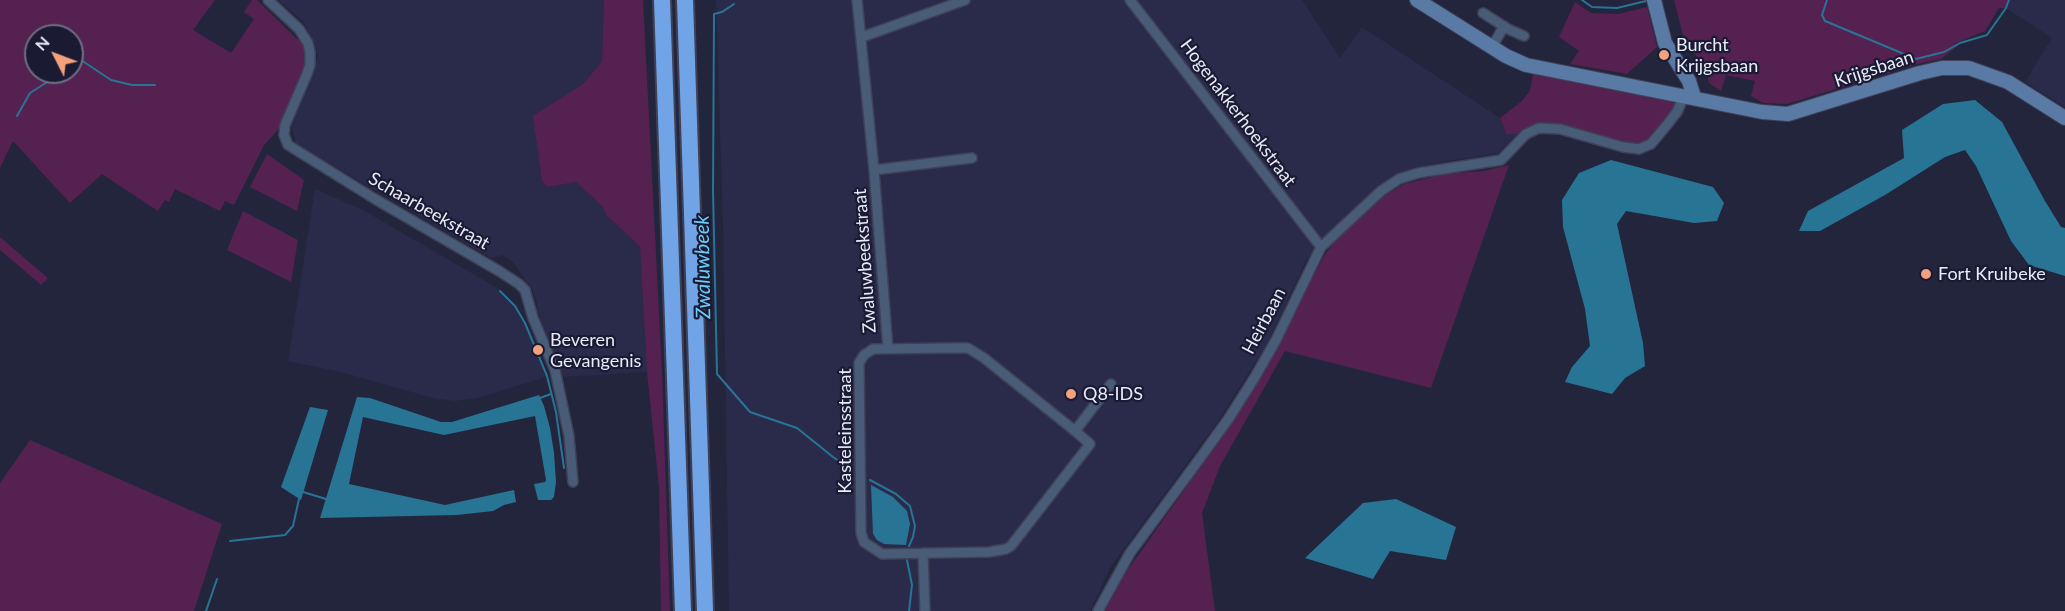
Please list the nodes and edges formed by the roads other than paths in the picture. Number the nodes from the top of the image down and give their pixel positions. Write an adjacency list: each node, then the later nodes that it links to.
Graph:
1 (268, 0): 22 (street, Schaarbeekstraat)
2 (662, 0): 24 (highway)
3 (685, 0): 25 (highway)
4 (857, 0): 12 (street, Zwaluwbeekstraat)
5 (966, 0): 12 (street)
6 (1130, 0): 18 (street, Hogenakkerhoekstraat)
7 (1417, 0): 13 (main road, Krijgsbaan)
8 (1654, 0): 14 (main road)
9 (1483, 13): 10 (street)
10 (1504, 26): 11 (street); 13 (street)
11 (1524, 36)
12 (862, 38): 17 (street, Zwaluwbeekstraat)
13 (1491, 47): 14 (main road, Krijgsbaan)
14 (1689, 97): 15 (main road, Krijgsbaan); 18 (street, Heirbaan)
15 (2065, 118)
16 (972, 158): 17 (street, Zwaluwbeekstraat)
17 (874, 170): 19 (street, Zwaluwbeekstraat)
18 (1320, 247): 27 (street, Heirbaan)
19 (888, 349): 21 (street, Kasteleinsstraat); 23 (street, Kasteleinsstraat)
20 (1111, 384): 21 (street)
21 (1075, 431): 23 (street, Kasteleinsstraat)
22 (573, 482)
23 (923, 553): 26 (street)
24 (683, 611)
25 (705, 611)
26 (925, 611)
27 (1098, 611)

